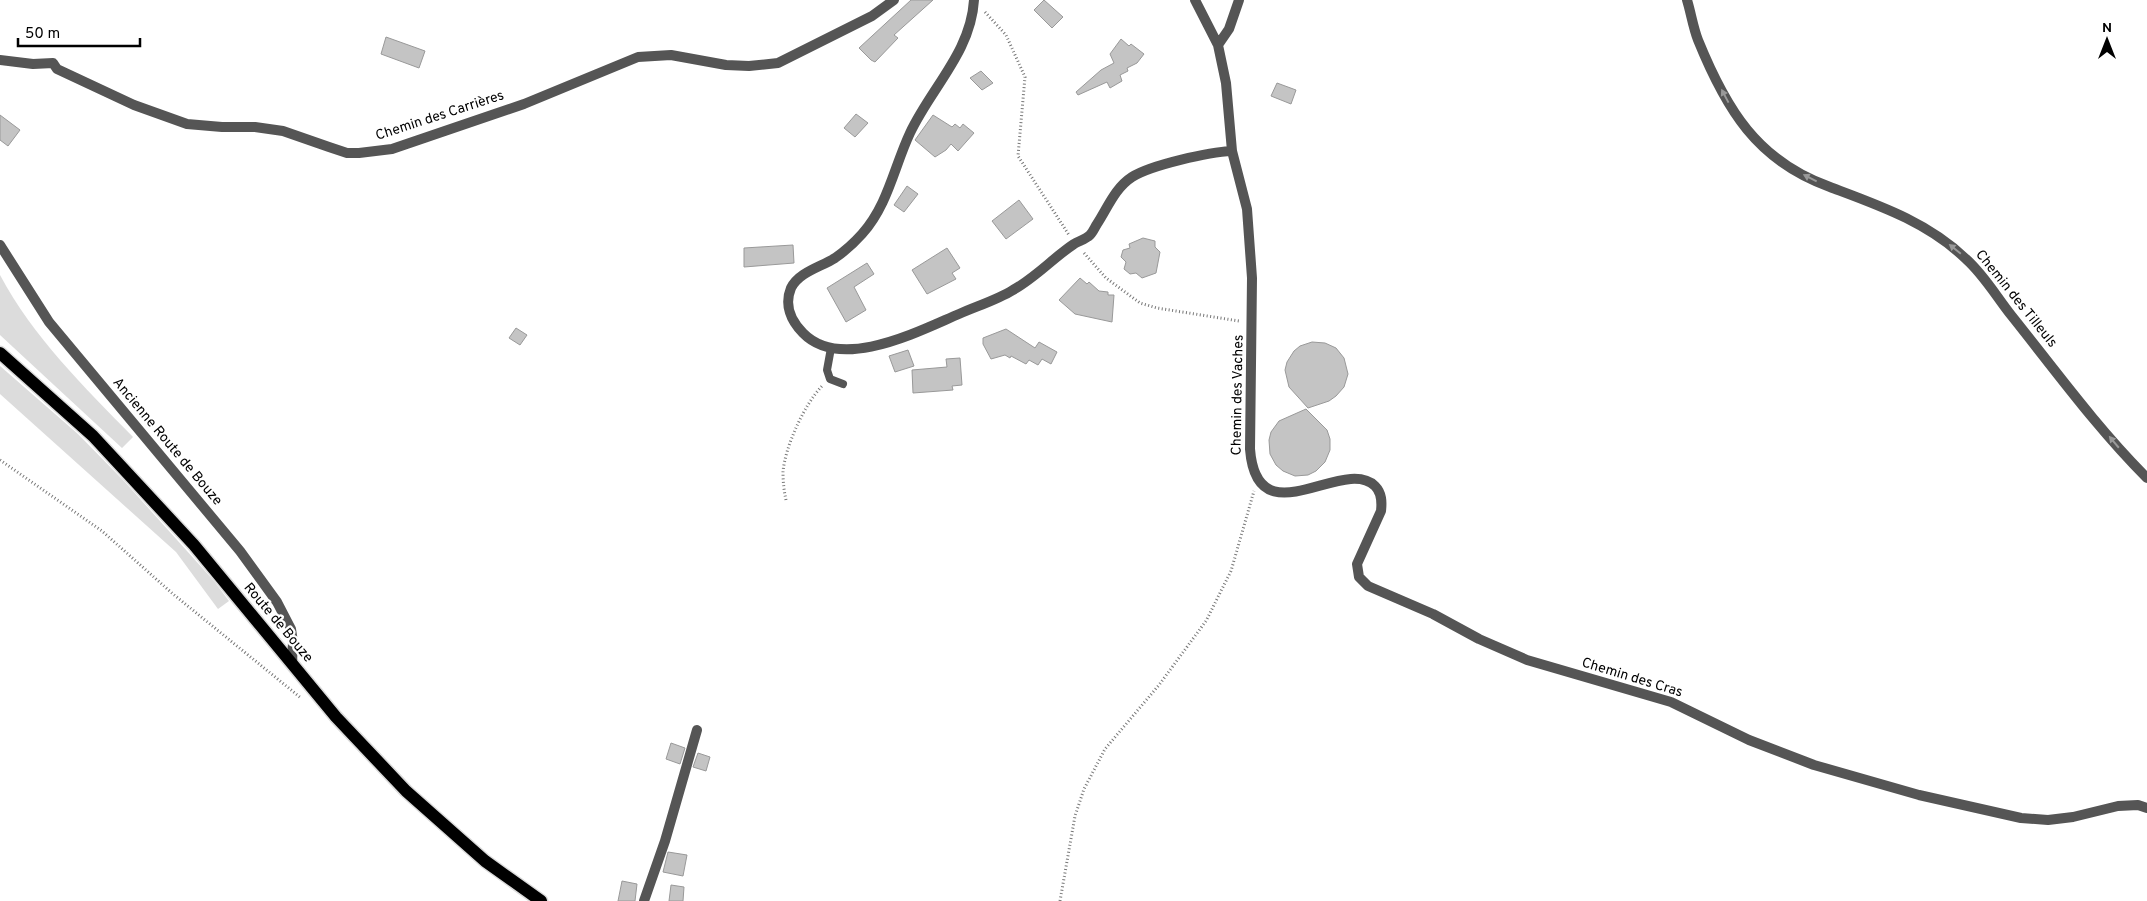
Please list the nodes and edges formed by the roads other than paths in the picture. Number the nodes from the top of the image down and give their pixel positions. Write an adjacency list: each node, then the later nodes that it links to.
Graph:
1 (894, 0): 7 (street, Chemin des Carrières)
2 (1196, 0): 6 (street, Chemin des Vaches)
3 (1239, 0): 6 (street)
4 (1687, 0): 13 (street, Chemin des Tilleuls, one-way to 4)
5 (974, 2): 10 (street)
6 (1218, 45): 8 (street, Chemin des Vaches)
7 (0, 60)
8 (1232, 151): 10 (street); 14 (street, Chemin des Vaches)
9 (0, 245): 15 (street, Ancienne Route de Bouze)
10 (831, 348): 12 (lane)
11 (0, 353): 15 (main road, Route de Bouze)
12 (843, 384)
13 (2147, 478)
14 (1260, 482): 17 (street, Chemin des Cras)
15 (292, 663): 18 (main road, Route de Bouze)
16 (696, 730): 19 (street)
17 (2147, 808)
18 (542, 901)
19 (644, 901)

